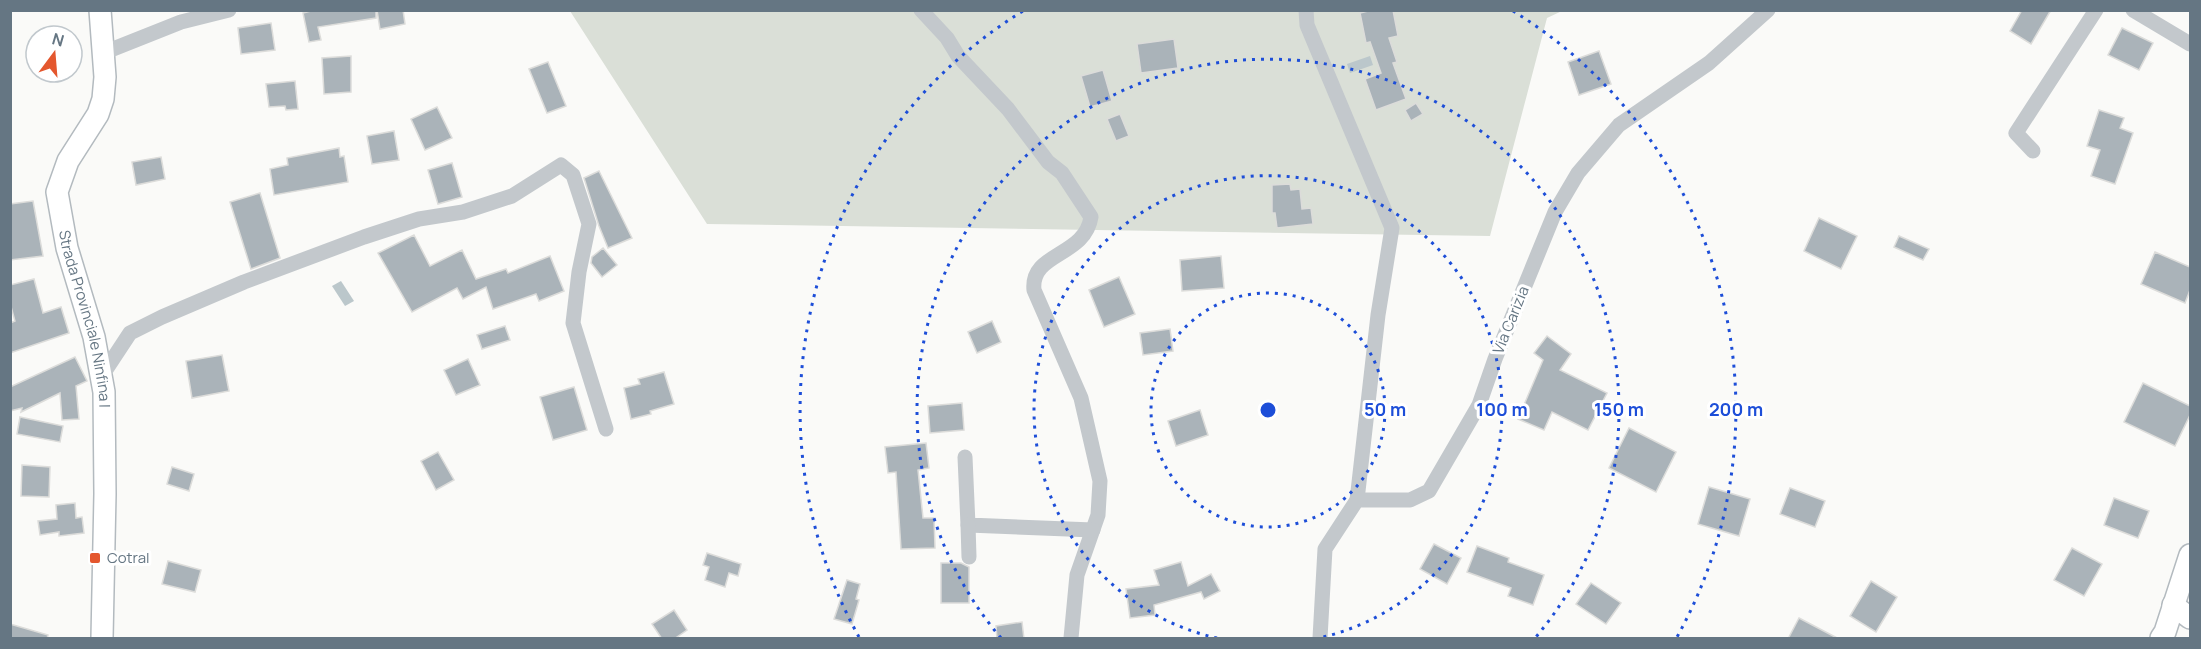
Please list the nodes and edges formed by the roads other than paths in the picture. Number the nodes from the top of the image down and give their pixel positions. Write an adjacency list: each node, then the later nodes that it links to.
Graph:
1 (100, 10): 9 (main road, Strada Provinciale Ninfina I)
2 (229, 10): 9 (street)
3 (921, 10): 16 (street)
4 (1306, 10): 14 (street)
5 (1768, 10): 14 (street, Via Carizia)
6 (2096, 10): 10 (street)
7 (2133, 10): 8 (street)
8 (2190, 44)
9 (103, 53): 11 (main road, Strada Provinciale Ninfina I)
10 (2033, 152)
11 (101, 377): 12 (street); 21 (main road, Strada Provinciale Ninfina I)
12 (606, 429)
13 (965, 457): 15 (street)
14 (1356, 500): 23 (street)
15 (968, 525): 16 (street); 18 (street)
16 (1093, 530): 22 (street)
17 (2190, 555): 19 (main road)
18 (969, 557)
19 (2173, 605): 20 (main road); 24 (main road)
20 (2190, 618)
21 (102, 639)
22 (1071, 639)
23 (1320, 639)
24 (2161, 639)

